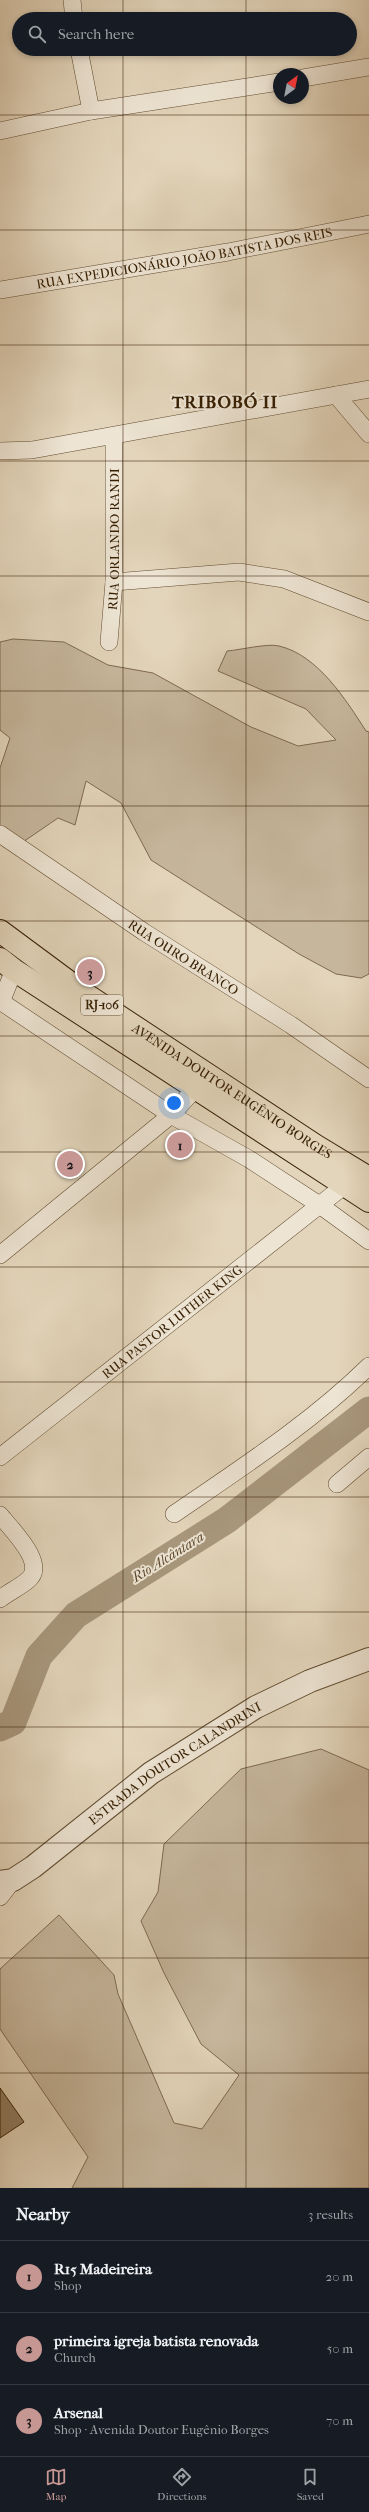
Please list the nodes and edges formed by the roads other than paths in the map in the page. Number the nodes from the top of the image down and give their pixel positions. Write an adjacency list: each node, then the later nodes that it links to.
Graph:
1 (72, 0): 2 (street)
2 (73, 12)
3 (80, 56): 7 (street)
4 (369, 67): 5 (street)
5 (309, 77)
6 (273, 83): 7 (street)
7 (91, 111): 8 (street)
8 (0, 131)
9 (369, 224): 10 (street, RUA EXPEDICIONÁRIO JOÃO BATISTA DOS REIS)
10 (0, 290)
11 (369, 388): 12 (street)
12 (336, 395): 13 (street); 14 (street)
13 (369, 434)
14 (114, 436): 15 (street); 16 (street, RUA ORLANDO RANDI)
15 (0, 451)
16 (114, 582): 17 (street); 18 (street, RUA ORLANDO RANDI)
17 (369, 612)
18 (108, 642)
19 (0, 834): 23 (street, RUA OURO BRANCO)
20 (0, 932): 26 (highway, AVENIDA DOUTOR EUGÊNIO BORGES / RJ-106)
21 (7, 964): 22 (street); 24 (highway, AVENIDA DOUTOR EUGÊNIO BORGES / RJ-106)
22 (0, 1002): 25 (street)
23 (369, 1079)
24 (196, 1088): 25 (street); 27 (highway, AVENIDA DOUTOR EUGÊNIO BORGES / RJ-106)
25 (170, 1115): 29 (street); 31 (street)
26 (369, 1178)
27 (344, 1186): 28 (highway, AVENIDA DOUTOR EUGÊNIO BORGES / RJ-106); 29 (street, RUA PASTOR LUTHER KING)
28 (369, 1201)
29 (321, 1206): 30 (street); 34 (street, RUA PASTOR LUTHER KING)
30 (369, 1241)
31 (0, 1255)
32 (369, 1366): 36 (street)
33 (369, 1456): 35 (street)
34 (0, 1457)
35 (337, 1484)
36 (174, 1514)
37 (0, 1515): 38 (street)
38 (0, 1599)
39 (369, 1659): 40 (street, ESTRADA DOUTOR CALANDRINI)
40 (4, 1886)

